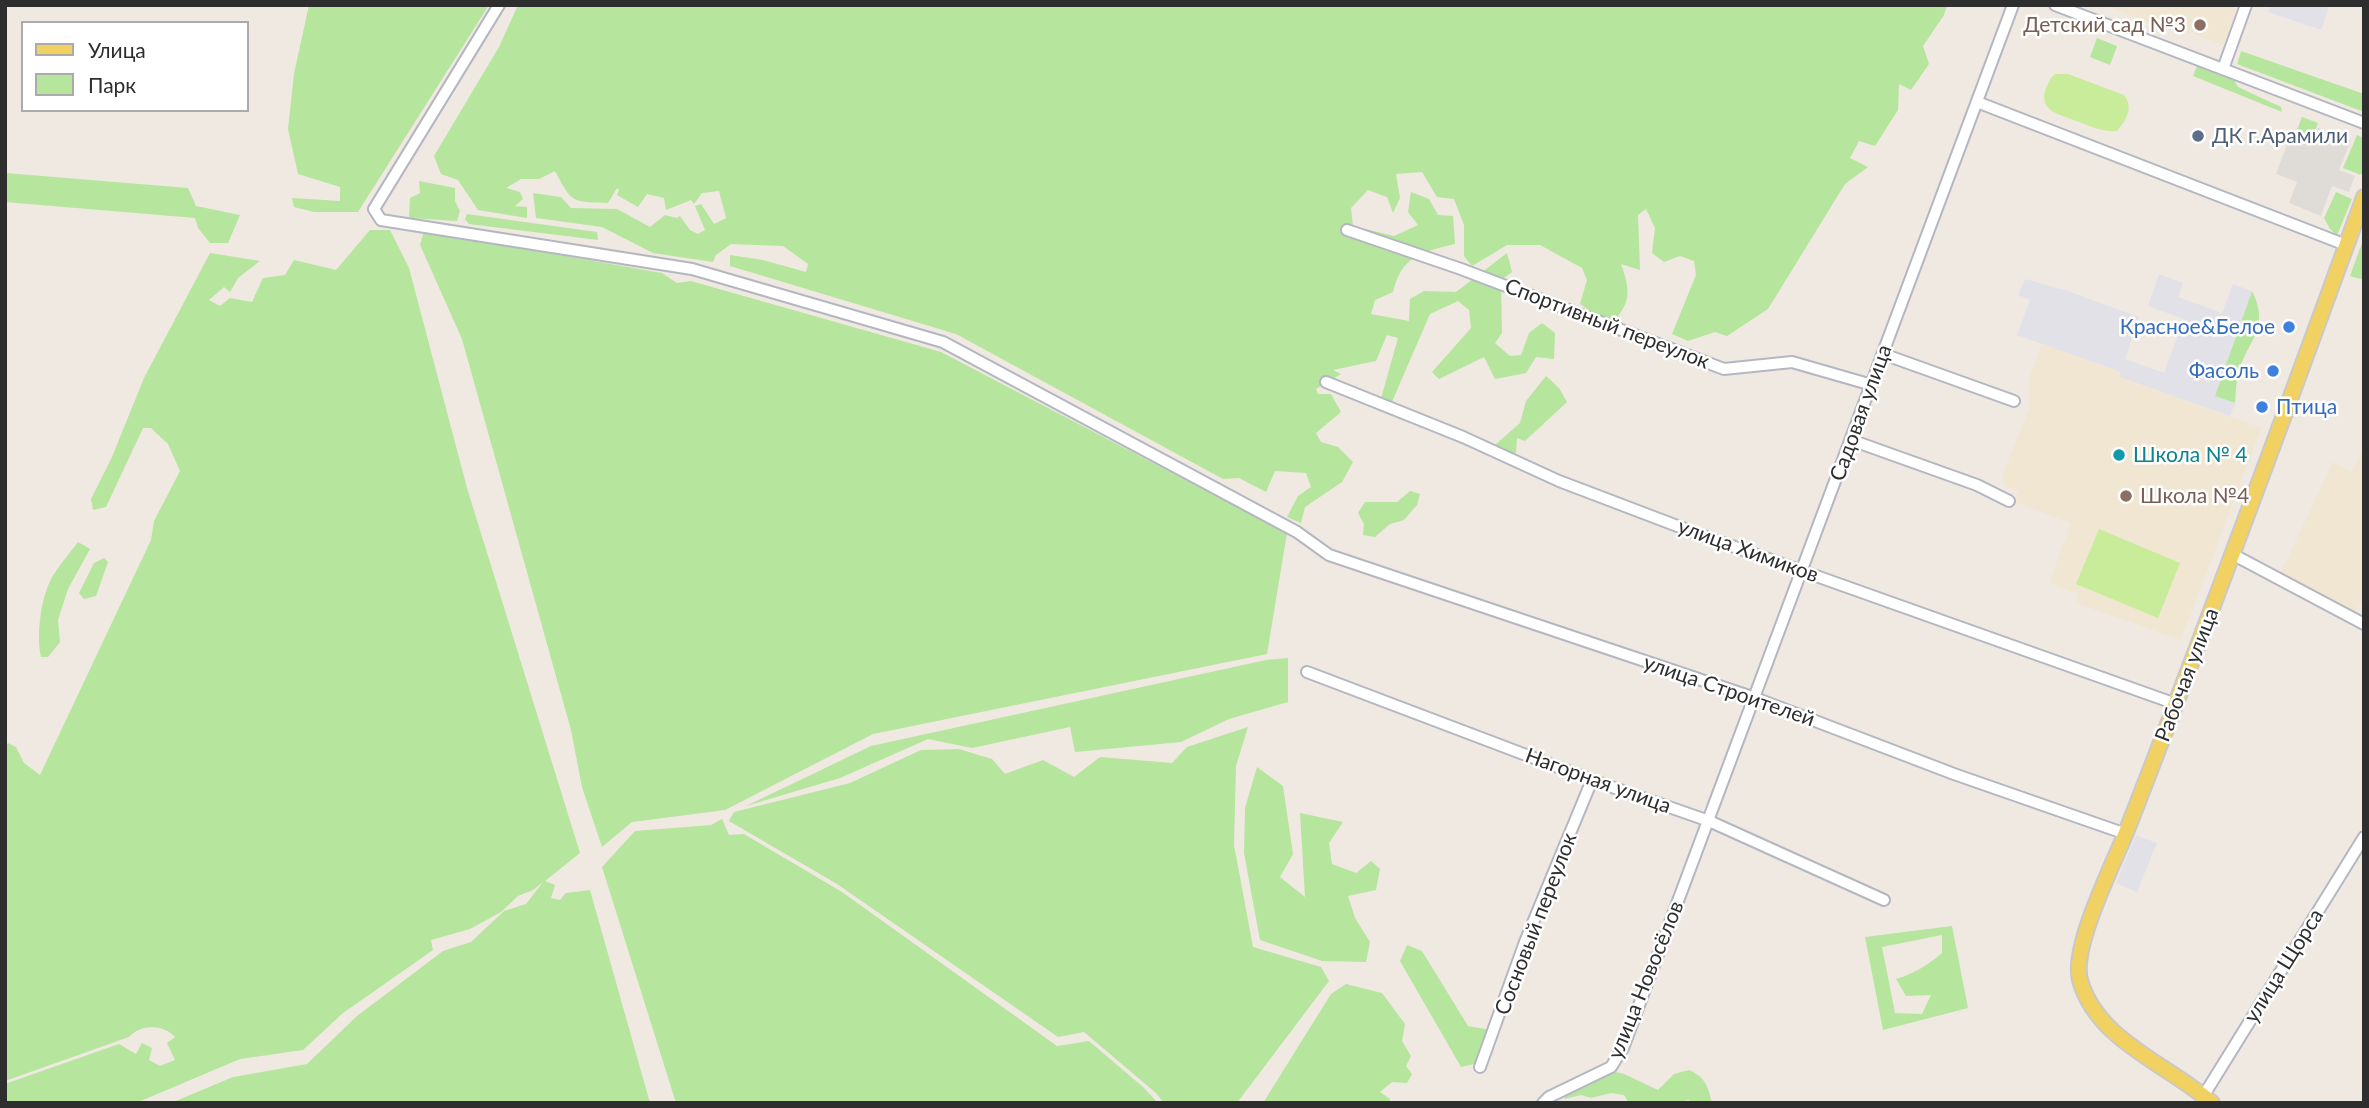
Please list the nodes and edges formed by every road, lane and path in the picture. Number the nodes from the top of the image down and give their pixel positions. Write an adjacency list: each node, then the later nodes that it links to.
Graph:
1 (499, 5): 21 (street, улица Строителей)
2 (2013, 5): 6 (street, Садовая улица)
3 (2055, 5): 5 (street)
4 (2246, 5): 5 (street)
5 (2223, 69): 7 (street)
6 (1977, 102): 10 (street); 11 (street, Садовая улица)
7 (2364, 123)
8 (2364, 197): 10 (main road, Рабочая улица)
9 (1347, 229): 13 (street, Спортивный переулок)
10 (2346, 245): 17 (main road, Рабочая улица)
11 (1883, 354): 13 (street, Садовая улица); 14 (street)
12 (1326, 382): 18 (street, улица Химиков)
13 (1872, 385): 15 (street, Садовая улица)
14 (2014, 401)
15 (1851, 440): 16 (street); 18 (street, Садовая улица)
16 (2009, 501)
17 (2232, 554): 19 (street); 22 (main road, Рабочая улица)
18 (1803, 570): 21 (street, Садовая улица); 22 (street, улица Химиков)
19 (2364, 624)
20 (1307, 672): 23 (street, Нагорная улица)
21 (1755, 698): 24 (street, Садовая улица); 25 (street, улица Строителей)
22 (2176, 704): 25 (main road, Рабочая улица)
23 (1592, 780): 24 (street, Нагорная улица); 28 (street, Сосновый переулок)
24 (1709, 821): 27 (street, Нагорная улица); 30 (street, улица Новосёлов)
25 (2126, 834): 29 (main road, Рабочая улица)
26 (2363, 840): 29 (street, улица Щорса)
27 (1884, 900)
28 (1480, 1067)
29 (2208, 1099)
30 (1542, 1103)

